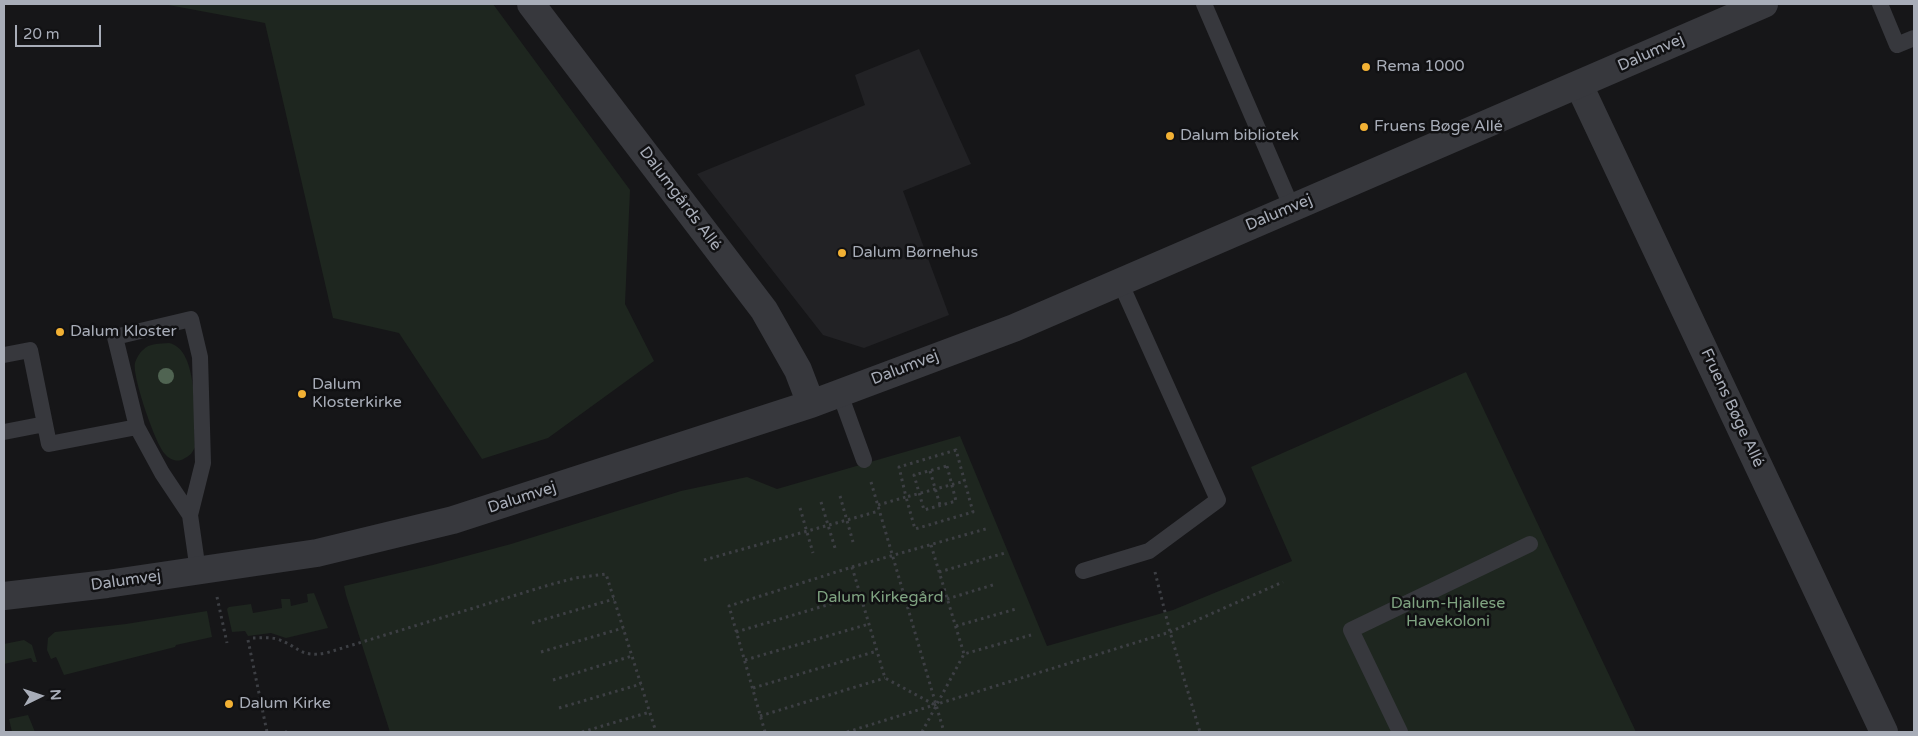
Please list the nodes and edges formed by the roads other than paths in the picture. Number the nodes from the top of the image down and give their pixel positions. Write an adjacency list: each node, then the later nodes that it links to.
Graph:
1 (1204, 4): 7 (lane)
2 (1764, 4): 6 (street, Dalumvej)
3 (1880, 4): 5 (lane)
4 (538, 6): 11 (street, Dalumgårds Allé)
5 (1914, 38)
6 (1579, 85): 7 (street, Dalumvej); 22 (street, Fruens Bøge Allé)
7 (1292, 208): 8 (street, Dalumvej)
8 (1120, 282): 10 (street, Dalumvej); 19 (lane)
9 (4, 355): 12 (lane)
10 (840, 394): 11 (street, Dalumvej); 15 (lane)
11 (811, 404): 18 (street, Dalumvej)
12 (45, 424): 13 (lane); 14 (lane)
13 (137, 427): 16 (lane); 16 (lane)
14 (4, 432)
15 (864, 460)
16 (190, 515): 18 (lane)
17 (1530, 544): 21 (lane)
18 (205, 570): 20 (street, Dalumvej)
19 (1082, 570)
20 (4, 596)
21 (1400, 732)
22 (1884, 732)

